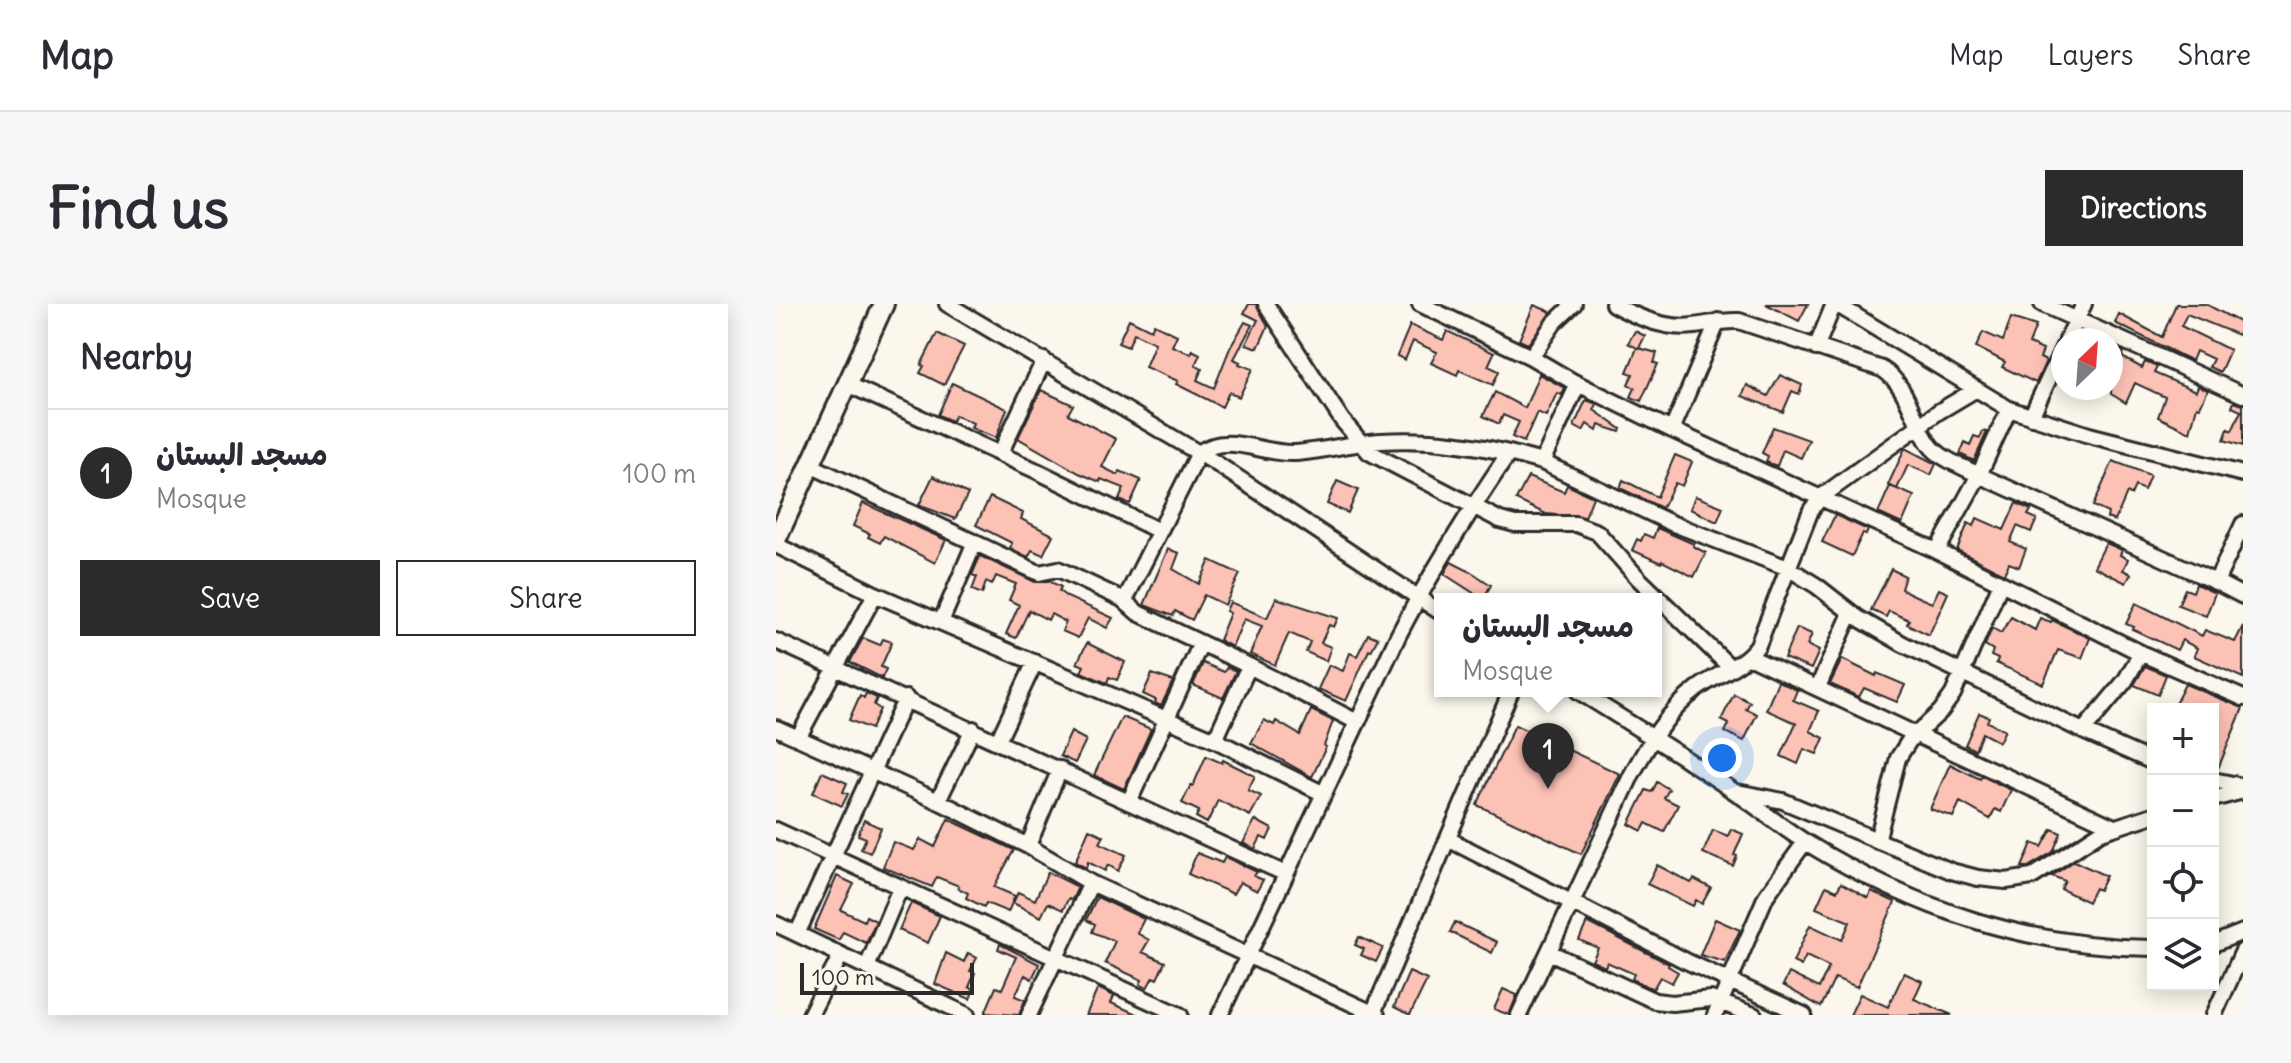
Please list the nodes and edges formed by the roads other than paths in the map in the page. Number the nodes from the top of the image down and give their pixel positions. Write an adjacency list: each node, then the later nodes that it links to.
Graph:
1 (884, 304): 17 (street)
2 (947, 304): 15 (street)
3 (1266, 304): 25 (street)
4 (1420, 304): 14 (street)
5 (1574, 304): 14 (street)
6 (1613, 304): 11 (street)
7 (1835, 304): 13 (street); 19 (street)
8 (2042, 304): 10 (street)
9 (2084, 304): 10 (street)
10 (2076, 320): 12 (street); 20 (street)
11 (1718, 321): 13 (street); 24 (street)
12 (2072, 328)
13 (1816, 348): 23 (street)
14 (1531, 357): 18 (street)
15 (1044, 360): 26 (street); 28 (street)
16 (2051, 374): 22 (street)
17 (847, 384): 28 (street); 30 (street)
18 (1578, 384): 24 (street); 29 (street)
19 (1975, 390): 21 (street); 23 (street)
20 (2243, 395)
21 (2009, 409): 22 (street); 32 (street)
22 (2031, 417): 31 (street)
23 (1920, 426): 32 (street); 33 (street)
24 (1672, 430): 33 (street)
25 (1360, 444): 26 (street); 27 (street); 34 (street)
26 (1199, 453): 36 (street); 46 (street)
27 (1509, 453): 29 (street); 34 (street)
28 (1000, 454): 36 (street)
29 (1542, 462): 40 (street)
30 (810, 465): 37 (street); 38 (street)
31 (2243, 474)
32 (1979, 475): 39 (street); 41 (street)
33 (1821, 497): 39 (street); 40 (street)
34 (1473, 506): 43 (street); 46 (street)
35 (2243, 524): 41 (street)
36 (1159, 531): 47 (street)
37 (776, 542): 44 (street)
38 (975, 542): 47 (street); 51 (street)
39 (1937, 551): 42 (street)
40 (1788, 568): 50 (street); 55 (street)
41 (2216, 582): 45 (street)
42 (2001, 583): 54 (street); 60 (street)
43 (1653, 593)
44 (875, 594): 51 (street); 58 (street)
45 (2243, 596)
46 (1417, 598): 49 (street); 67 (street)
47 (1125, 600): 53 (street)
48 (1662, 601): 59 (street)
49 (1434, 608)
50 (1851, 613): 60 (street); 61 (street)
51 (941, 622): 56 (street)
52 (776, 641): 58 (street)
53 (1201, 643): 57 (street); 66 (street)
54 (2141, 653): 65 (street); 70 (street)
55 (1748, 656): 59 (street); 61 (street)
56 (1035, 662): 66 (street); 75 (street)
57 (1249, 666): 67 (street); 74 (street)
58 (836, 667): 64 (street); 73 (street)
59 (1731, 668): 72 (street)
60 (1963, 671): 70 (street); 71 (street)
61 (1818, 687): 71 (street)
62 (1508, 697): 89 (street)
63 (1588, 697): 72 (street)
64 (906, 698): 69 (street); 78 (street)
65 (2243, 698)
66 (1167, 719): 74 (street); 85 (street)
67 (1357, 722): 82 (street)
68 (776, 728): 73 (street)
69 (973, 729): 75 (street); 84 (street)
70 (2083, 731): 76 (street)
71 (1916, 733): 87 (street); 90 (street)
72 (1652, 736): 81 (street); 97 (street)
73 (798, 738): 78 (street)
74 (1215, 740): 82 (street)
75 (998, 741): 77 (street)
76 (2147, 759)
77 (1060, 769): 85 (street); 92 (street)
78 (874, 772): 84 (street); 93 (street)
79 (2219, 782): 80 (street)
80 (2243, 788): 83 (street)
81 (1736, 792): 90 (street); 91 (street)
82 (1324, 794): 94 (street)
83 (2219, 797)
84 (938, 801): 92 (street)
85 (1129, 802): 94 (street)
86 (2147, 817): 87 (street)
87 (2114, 827): 90 (street)
88 (776, 830): 93 (street)
89 (1448, 839): 97 (street); 113 (street)
90 (1877, 841)
91 (1805, 842): 102 (street); 109 (street)
92 (1028, 846): 95 (street)
93 (831, 857): 96 (street); 100 (street)
94 (1286, 874): 106 (street)
95 (1091, 883): 106 (street); 107 (street)
96 (900, 888): 107 (street); 108 (street)
97 (1571, 902): 104 (street); 109 (street)
98 (776, 924): 100 (street)
99 (2243, 932): 101 (street)
100 (797, 934): 105 (street)
101 (2219, 942)
102 (2147, 948)
103 (2243, 951): 122 (street)
104 (1549, 952): 110 (street); 119 (street)
105 (841, 955): 108 (street); 114 (street)
106 (1248, 956): 113 (street); 118 (street)
107 (1055, 957): 116 (street); 117 (street)
108 (867, 967): 112 (street)
109 (1728, 981): 111 (street); 121 (street)
110 (1652, 1008): 111 (street)
111 (1718, 1008): 120 (street)
112 (939, 1009): 115 (street)
113 (1375, 1014)
114 (810, 1015)
115 (967, 1015)
116 (1029, 1015)
117 (1180, 1015)
118 (1220, 1015)
119 (1519, 1015)
120 (1754, 1015)
121 (1804, 1015)
122 (2214, 1015)

